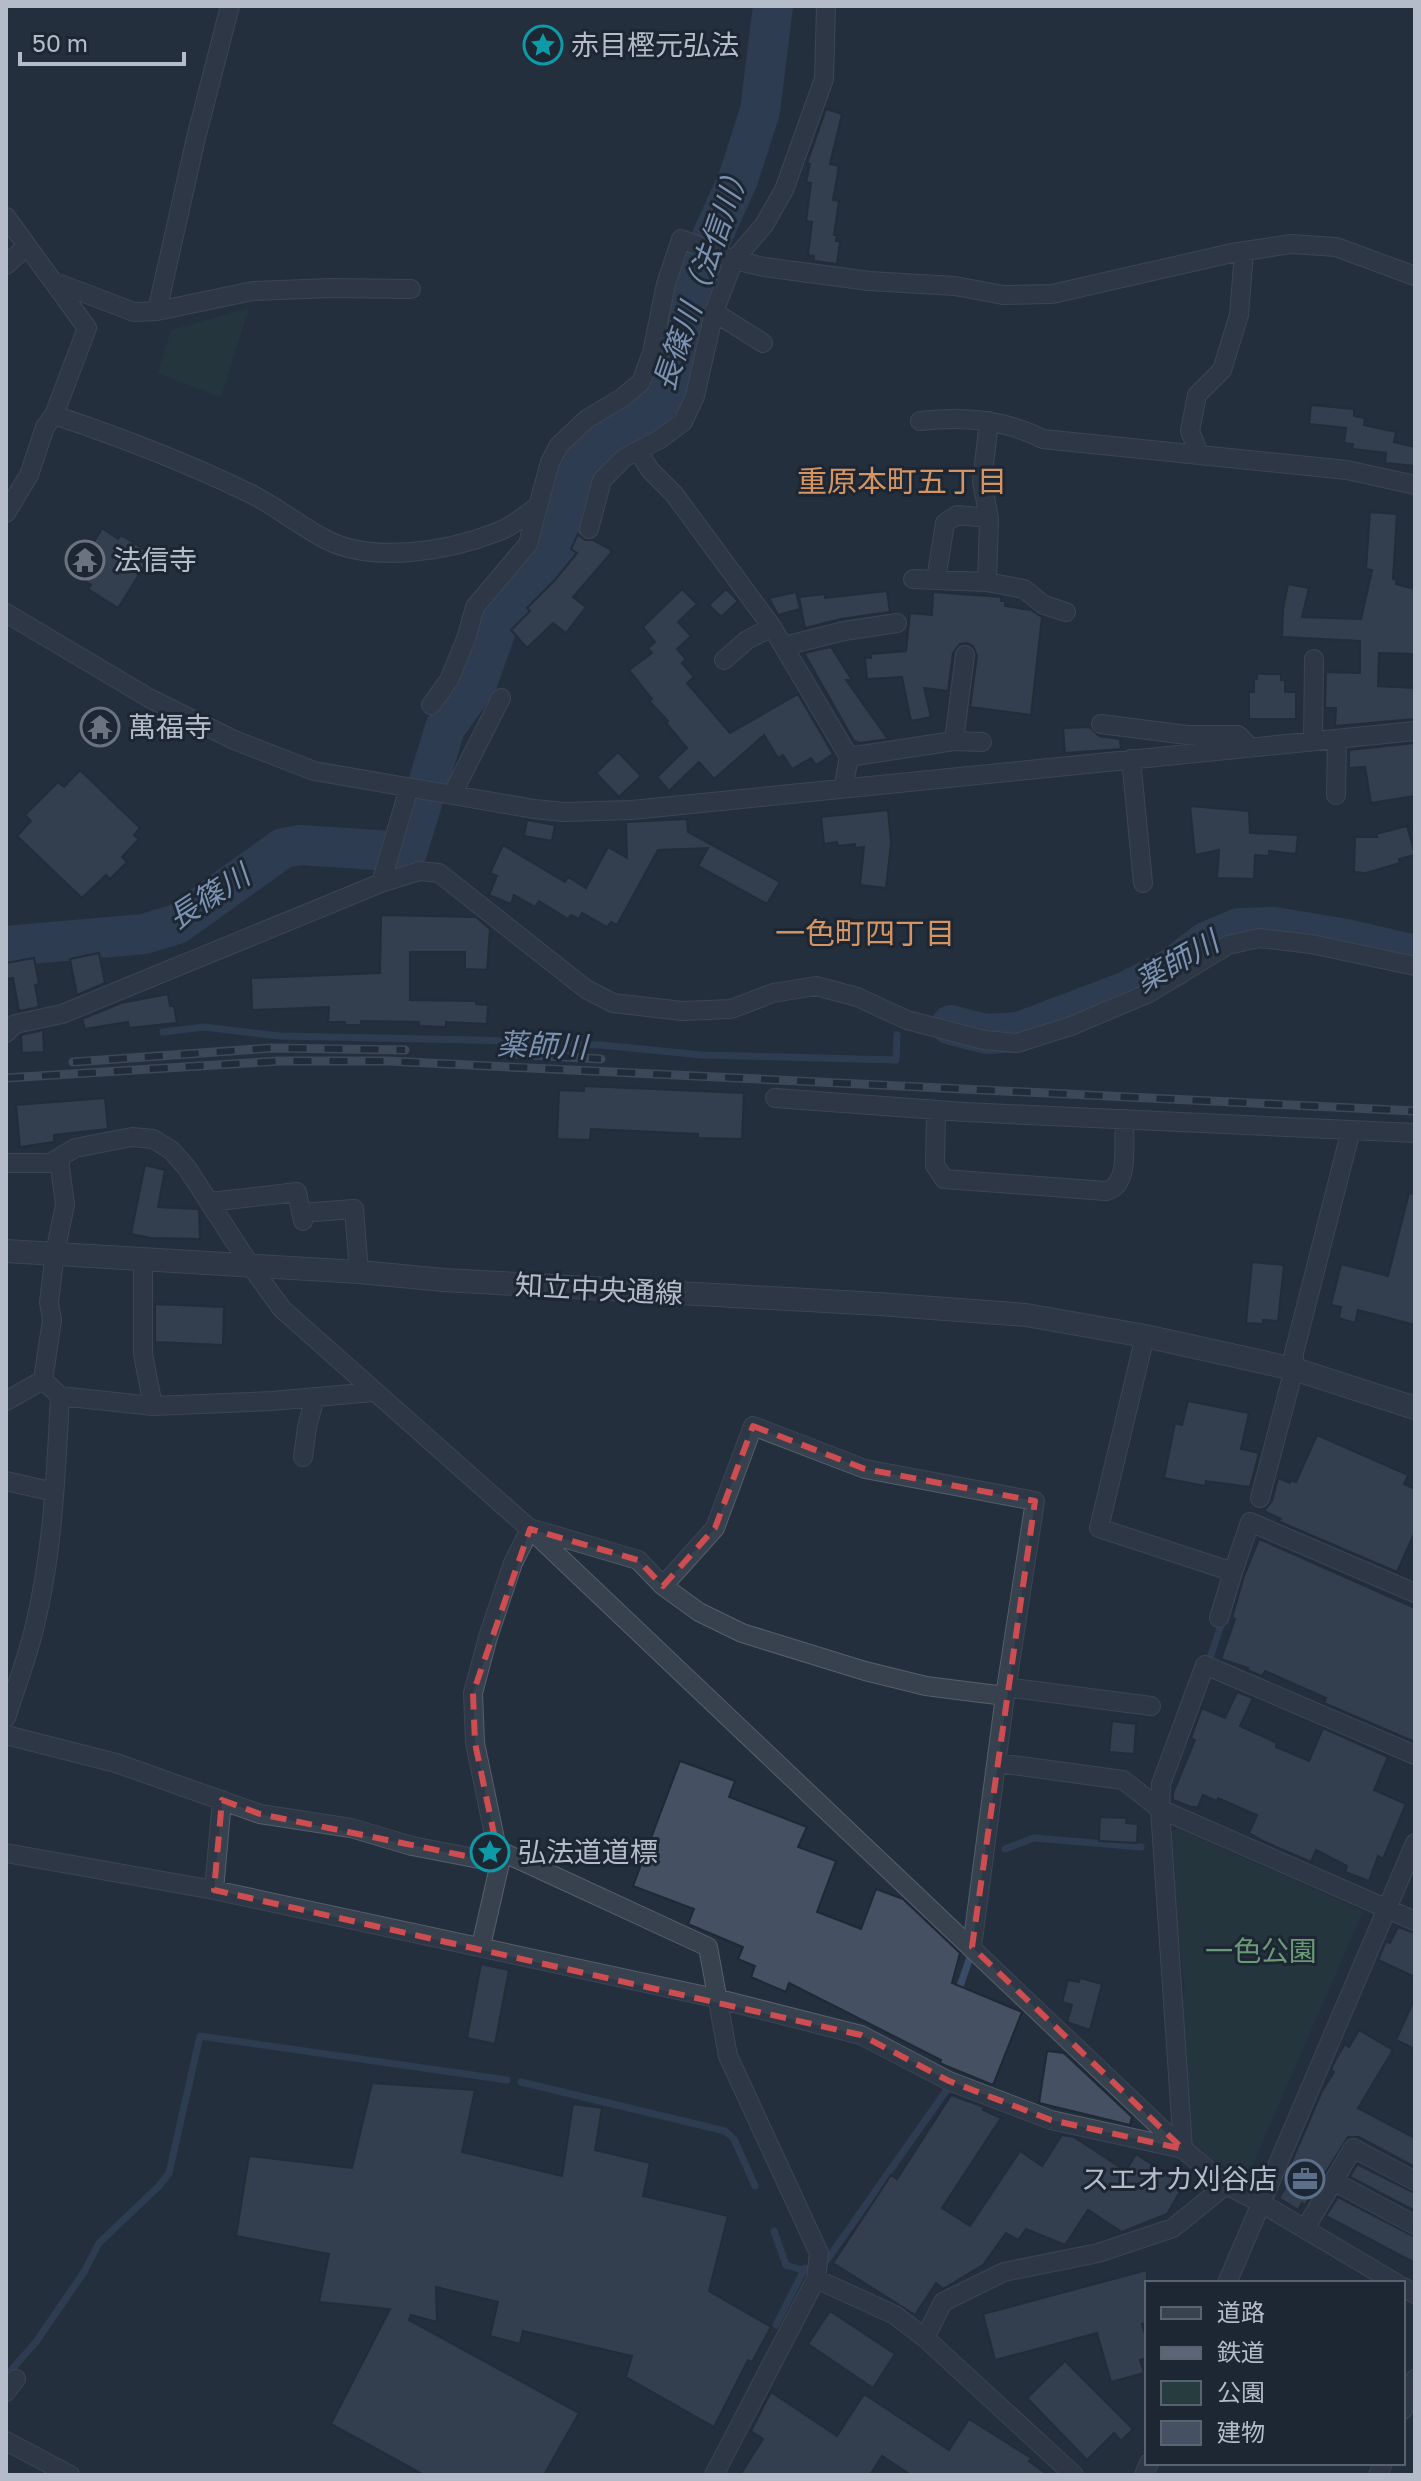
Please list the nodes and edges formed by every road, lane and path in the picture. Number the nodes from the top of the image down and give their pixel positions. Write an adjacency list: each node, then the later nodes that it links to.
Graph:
1 (230, 6): 13 (street)
2 (826, 6): 4 (street)
3 (6, 217): 5 (street)
4 (764, 225): 7 (street); 9 (street)
5 (26, 247): 8 (street); 11 (street)
6 (1244, 252): 9 (street); 10 (street); 20 (street)
7 (734, 260): 9 (street); 14 (street); 22 (street)
8 (6, 265)
9 (764, 267)
10 (1415, 276)
11 (55, 282): 13 (street); 16 (street)
12 (411, 289): 13 (street)
13 (157, 311)
14 (714, 312): 15 (street); 19 (street)
15 (763, 343)
16 (54, 415): 22 (street); 23 (street)
17 (920, 421): 18 (street)
18 (989, 421): 20 (street); 24 (street)
19 (638, 451): 25 (street); 32 (street)
20 (1199, 454): 21 (street)
21 (1415, 485)
22 (538, 506): 38 (street)
23 (7, 508)
24 (989, 518): 27 (street); 28 (street)
25 (589, 529)
26 (913, 579): 27 (street)
27 (936, 580): 28 (street)
28 (987, 582): 29 (street)
29 (1066, 612)
30 (6, 613): 49 (street)
31 (897, 623): 33 (street)
32 (772, 627): 33 (street); 36 (street)
33 (784, 646): 46 (street)
34 (965, 655): 42 (street)
35 (1314, 659): 43 (street)
36 (724, 660)
37 (501, 698): 49 (street)
38 (431, 705)
39 (1101, 724): 45 (street)
40 (1415, 731): 41 (street)
41 (1337, 739): 43 (street); 50 (street)
42 (954, 741): 44 (street); 46 (street)
43 (1313, 741): 45 (street)
44 (982, 742)
45 (1251, 748): 47 (street)
46 (849, 757): 48 (street)
47 (1131, 759): 48 (street); 52 (street)
48 (843, 788): 49 (street)
49 (429, 790): 51 (street)
50 (1336, 795)
51 (381, 883): 53 (street); 54 (street)
52 (1143, 883)
53 (1415, 966)
54 (6, 1033)
55 (775, 1098): 56 (street)
56 (936, 1110): 57 (street); 57 (street)
57 (1125, 1119): 58 (street)
58 (1351, 1130): 59 (street); 69 (street)
59 (1415, 1133)
60 (59, 1159): 61 (street); 62 (street); 64 (street)
61 (6, 1163)
62 (210, 1202): 66 (street); 67 (street)
63 (6, 1251): 64 (street, 知立中央通線)
64 (55, 1253): 65 (street, 知立中央通線); 70 (street)
65 (143, 1259): 66 (street, 知立中央通線); 75 (street)
66 (250, 1265): 67 (street, 知立中央通線); 71 (street)
67 (359, 1272): 68 (street, 知立中央通線)
68 (1145, 1336): 69 (street, 知立中央通線); 82 (street)
69 (1294, 1369): 76 (street, 知立中央通線); 80 (street)
70 (43, 1380): 72 (street); 74 (street)
71 (373, 1392): 73 (street); 81 (street)
72 (60, 1396): 75 (street); 79 (street)
73 (315, 1397): 75 (street); 77 (street)
74 (6, 1401)
75 (153, 1406)
76 (1415, 1408)
77 (303, 1457)
78 (6, 1481): 79 (street)
79 (54, 1492): 88 (street)
80 (1260, 1498)
81 (530, 1529): 83 (street); 96 (street); 101 (street)
82 (1233, 1572): 84 (street); 85 (street)
83 (663, 1586): 86 (street); 86 (street)
84 (1415, 1593)
85 (1219, 1618)
86 (1005, 1692): 87 (street); 91 (street)
87 (1151, 1706)
88 (6, 1718)
89 (6, 1735): 92 (street)
90 (1415, 1755): 93 (street)
91 (998, 1763): 93 (street); 101 (street)
92 (222, 1800): 96 (street); 97 (street)
93 (1160, 1809): 98 (street); 103 (street)
94 (1415, 1843): 98 (street)
95 (6, 1853): 97 (street)
96 (499, 1857): 100 (street); 102 (street)
97 (214, 1890): 100 (street)
98 (1387, 1909): 99 (street); 107 (street)
99 (1415, 1921)
100 (481, 1946): 102 (street)
101 (972, 1947): 103 (street)
102 (715, 1998): 103 (street); 110 (street)
103 (1183, 2149): 106 (street)
104 (1333, 2181): 105 (street); 108 (street); 109 (street)
105 (1415, 2181)
106 (1226, 2185): 107 (street); 113 (street)
107 (1261, 2203): 109 (street); 111 (street)
108 (1415, 2225)
109 (1305, 2229): 112 (street)
110 (816, 2279): 113 (street); 118 (street)
111 (1228, 2281)
112 (1393, 2281)
113 (925, 2338): 119 (street)
114 (1415, 2379): 115 (street)
115 (1405, 2405)
116 (6, 2441): 117 (street)
117 (70, 2475)
118 (714, 2475)
119 (1074, 2475)

